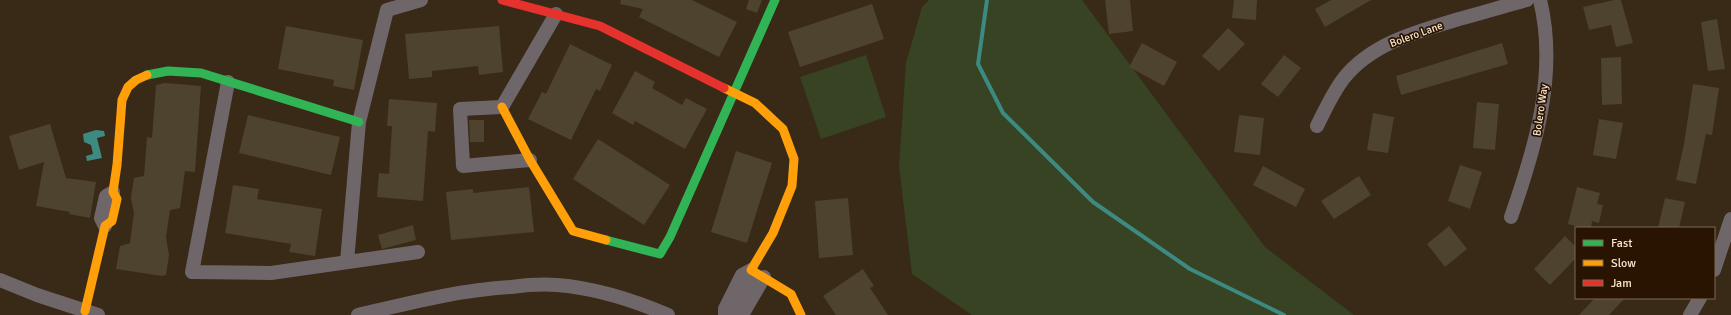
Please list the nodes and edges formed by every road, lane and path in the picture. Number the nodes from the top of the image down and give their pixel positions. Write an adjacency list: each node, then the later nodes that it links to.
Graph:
1 (421, 0): 10 (street)
2 (502, 0): 6 (street)
3 (1527, 0): 11 (street, Bolero Lane)
4 (1540, 0): 14 (street, Bolero Way)
5 (778, 1): 8 (street)
6 (556, 14): 8 (street); 9 (street)
7 (228, 82): 10 (street); 13 (street); 18 (street)
8 (735, 93): 12 (street); 20 (street)
9 (502, 106): 12 (street); 12 (street)
10 (359, 122): 18 (street)
11 (1317, 126)
12 (530, 160)
13 (113, 192): 16 (street)
14 (1510, 217)
15 (1731, 219): 19 (street)
16 (105, 226): 24 (street)
17 (418, 252): 18 (street)
18 (346, 262)
19 (1715, 267)
20 (751, 270): 21 (street); 28 (street); 29 (street)
21 (764, 277): 30 (street); 31 (street)
22 (0, 280): 24 (street)
23 (1699, 299): 32 (street)
24 (85, 311): 25 (street)
25 (98, 315)
26 (358, 315): 27 (street)
27 (668, 315)
28 (725, 315)
29 (733, 315)
30 (738, 315)
31 (802, 315)
32 (1690, 315)

